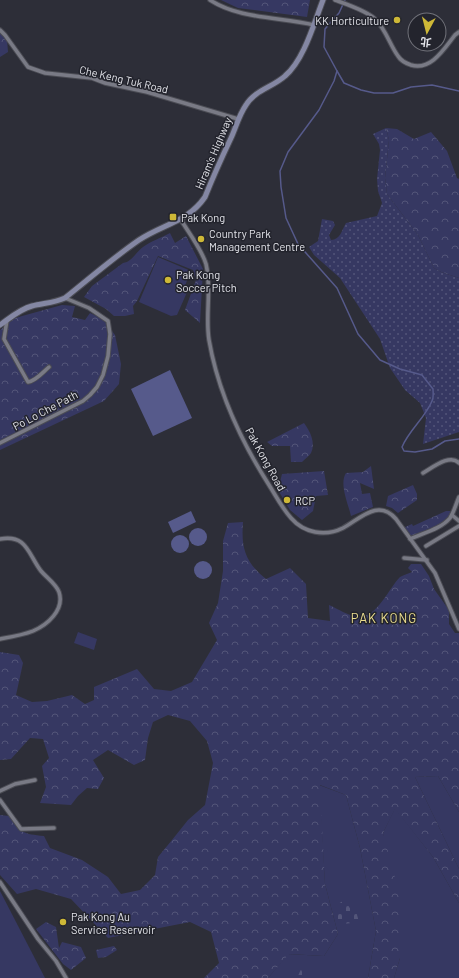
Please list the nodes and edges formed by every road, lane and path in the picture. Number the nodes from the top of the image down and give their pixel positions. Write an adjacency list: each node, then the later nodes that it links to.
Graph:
1 (210, 0): 4 (street)
2 (323, 0): 4 (main road, Hiram's Highway)
3 (336, 1): 6 (street)
4 (314, 25): 7 (main road, Hiram's Highway)
5 (0, 30): 7 (street, Che Keng Tuk Road)
6 (459, 32)
7 (238, 119): 8 (main road, Hiram's Highway)
8 (181, 220): 9 (main road, Hiram's Highway); 21 (street, Pak Kong Road)
9 (66, 298): 10 (main road, Hiram's Highway); 13 (street, Po Lo Che Path)
10 (7, 320): 11 (main road, Hiram's Highway); 12 (street)
11 (0, 325)
12 (50, 367)
13 (0, 443)
14 (459, 462): 15 (street)
15 (424, 473)
16 (459, 497): 17 (street)
17 (452, 514): 18 (street); 21 (street)
18 (459, 521)
19 (459, 526): 22 (street)
20 (0, 539): 26 (street)
21 (410, 539): 24 (street, Pak Kong Road)
22 (426, 546)
23 (404, 558): 24 (street)
24 (427, 560): 25 (street, Pak Kong Road)
25 (459, 629)
26 (0, 639)
27 (35, 780): 28 (street)
28 (0, 791)
29 (0, 800): 30 (street)
30 (54, 828)
31 (0, 882): 32 (street)
32 (66, 978)

